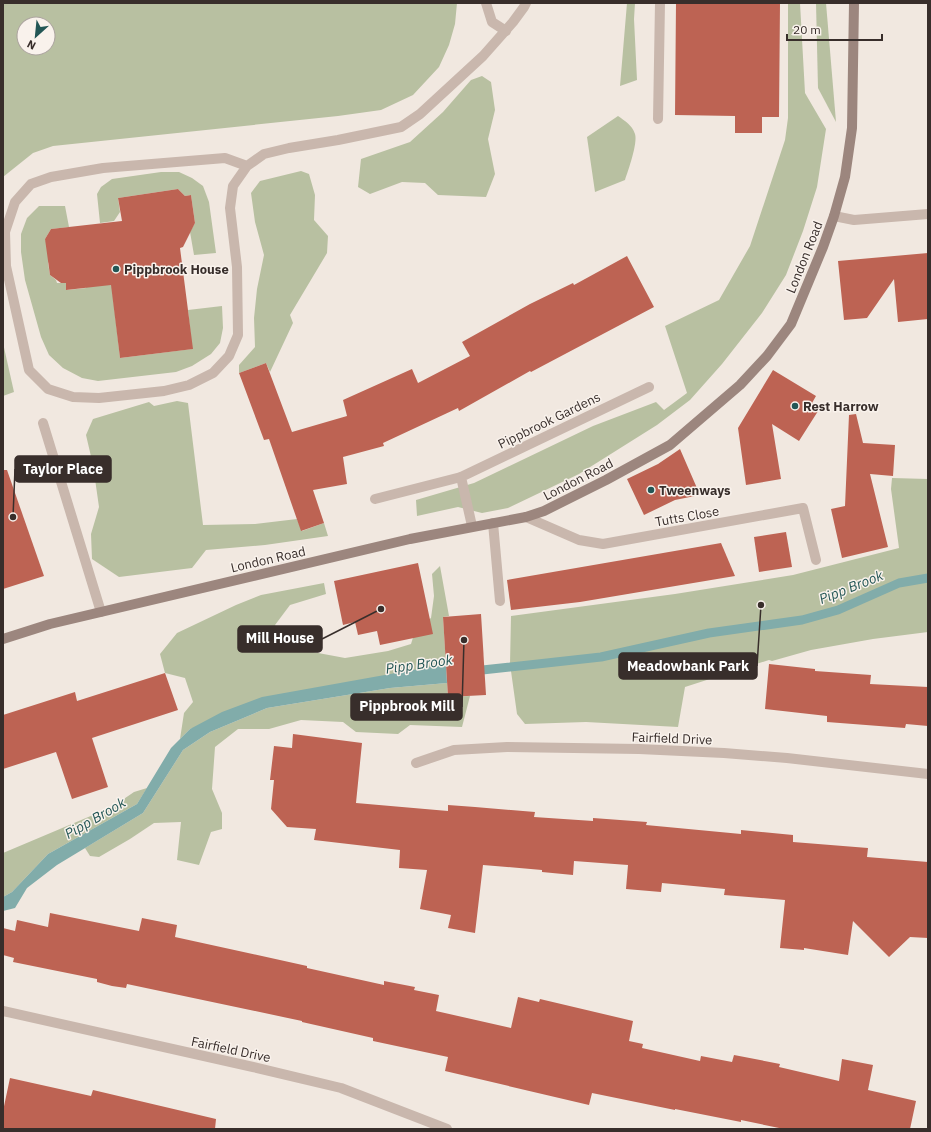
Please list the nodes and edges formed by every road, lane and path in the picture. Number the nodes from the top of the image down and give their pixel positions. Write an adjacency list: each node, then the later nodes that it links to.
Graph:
1 (486, 3): 5 (street)
2 (526, 3): 5 (street)
3 (660, 3): 6 (street)
4 (854, 3): 9 (street, London Road)
5 (506, 31): 7 (street)
6 (658, 119)
7 (247, 166): 7 (street)
8 (928, 214): 9 (street)
9 (834, 216): 14 (street, London Road)
10 (649, 386): 12 (street, Pippbrook Gardens)
11 (43, 423): 19 (street)
12 (461, 476): 13 (street, Pippbrook Gardens); 16 (street)
13 (374, 499)
14 (526, 517): 15 (street, London Road); 17 (street, Tutts Close)
15 (494, 523): 16 (street, London Road); 18 (street)
16 (472, 526): 19 (street, London Road)
17 (816, 560)
18 (500, 601)
19 (101, 612): 20 (street, London Road)
20 (3, 639)
21 (416, 763): 22 (street, Fairfield Drive)
22 (928, 774)
23 (3, 1011): 24 (street, Fairfield Drive)
24 (447, 1129)

